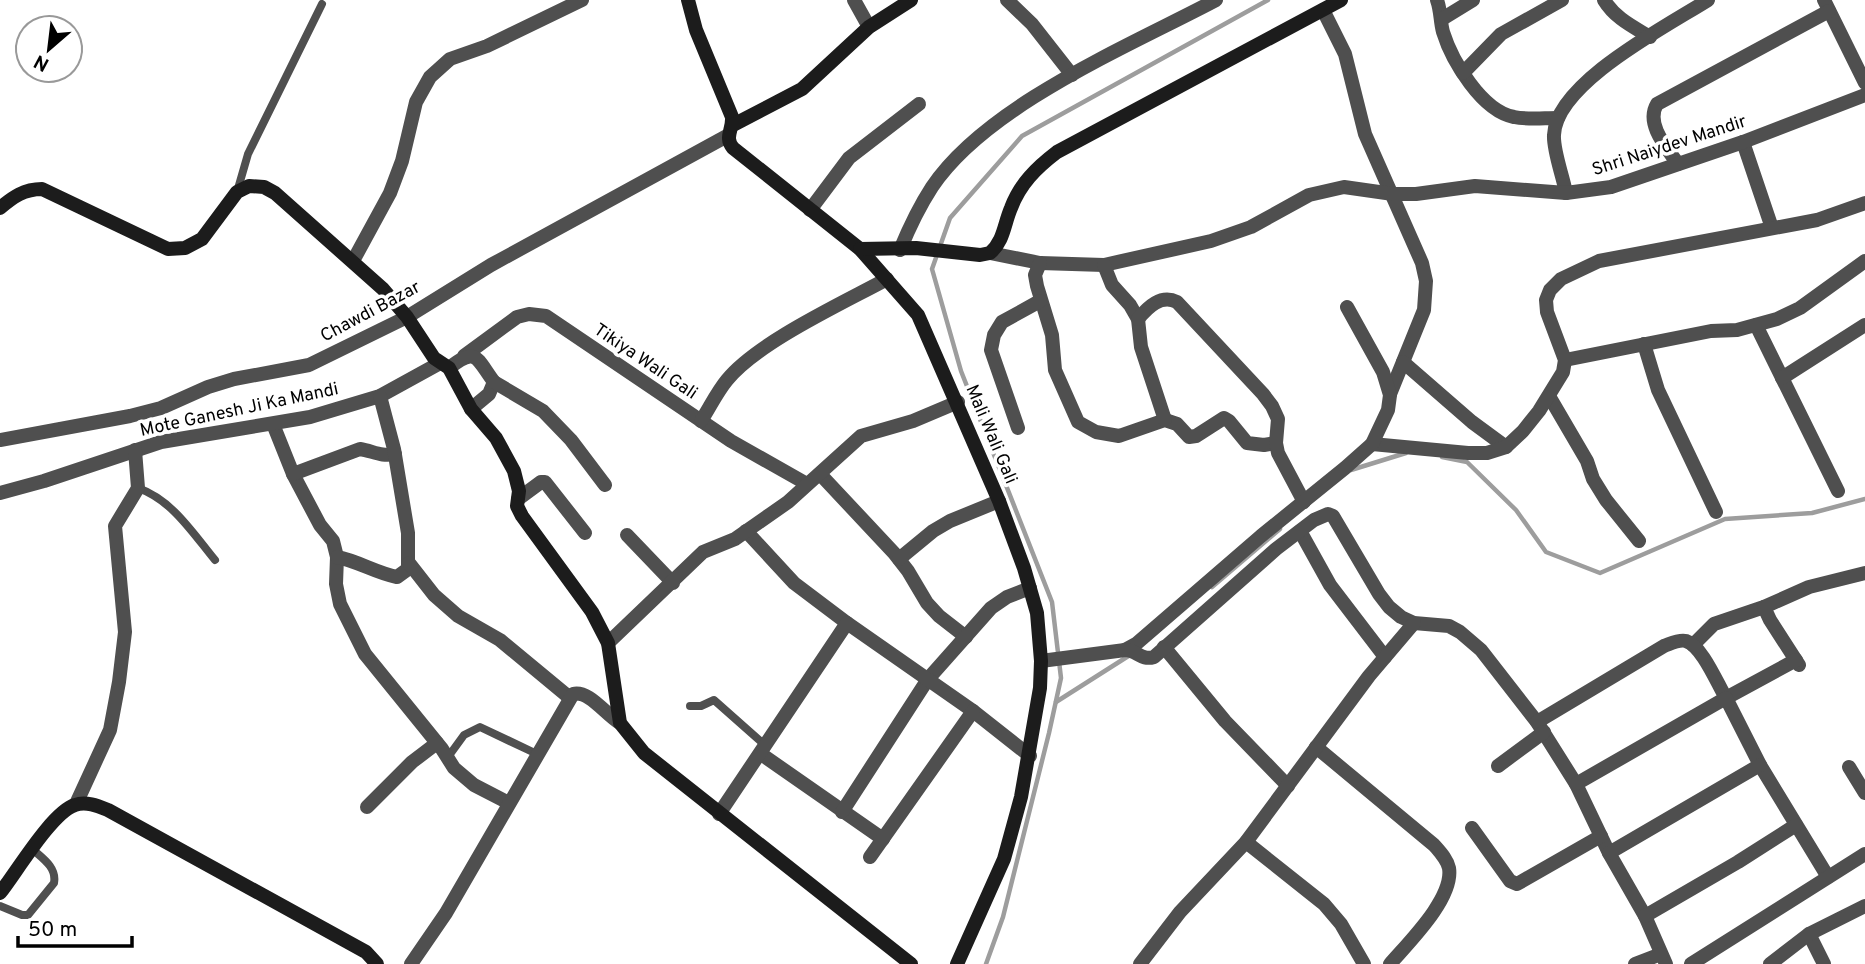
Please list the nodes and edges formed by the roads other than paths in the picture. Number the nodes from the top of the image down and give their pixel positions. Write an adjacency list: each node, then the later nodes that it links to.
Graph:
1 (582, 0): 38 (street)
2 (688, 0): 25 (street, Mali Wali Gali)
3 (854, 0): 17 (street)
4 (911, 0): 17 (street)
5 (1007, 0): 20 (street)
6 (1216, 0): 20 (street)
7 (1341, 0): 15 (street)
8 (1437, 0): 16 (street)
9 (1473, 0): 16 (street)
10 (1562, 0): 19 (street)
11 (1604, 0): 18 (street)
12 (1708, 0): 18 (street)
13 (322, 4): 28 (lane)
14 (1826, 6): 21 (street); 27 (street)
15 (1323, 10): 30 (street); 37 (street)
16 (1442, 19): 19 (street)
17 (869, 27): 25 (street)
18 (1650, 37): 24 (street)
19 (1463, 73): 24 (street)
20 (1072, 75): 36 (street)
21 (1865, 83)
22 (1865, 95): 26 (street, Shri Naiydev Mandir)
23 (919, 104): 33 (street)
24 (1558, 118): 29 (street)
25 (730, 131): 33 (street, Mali Wali Gali); 45 (street, Chawdi Bazar)
26 (1743, 142): 27 (street, Shri Naiydev Mandir); 34 (street)
27 (1678, 164): 29 (street, Shri Naiydev Mandir)
28 (237, 192): 32 (street); 38 (street)
29 (1566, 192): 30 (street, Shri Naiydev Mandir)
30 (1393, 194): 41 (street, Shri Naiydev Mandir); 52 (street)
31 (1865, 204): 34 (street)
32 (0, 208)
33 (810, 210): 35 (street, Mali Wali Gali)
34 (1772, 228): 51 (street)
35 (860, 249): 36 (street); 42 (street, Mali Wali Gali)
36 (900, 250): 37 (street)
37 (990, 253): 40 (street, Shri Naiydev Mandir)
38 (353, 261): 45 (street)
39 (1865, 261): 47 (street)
40 (1040, 263): 41 (street, Shri Naiydev Mandir); 43 (street)
41 (1104, 265): 46 (street)
42 (887, 279): 59 (street, Mali Wali Gali); 62 (street)
43 (1040, 301): 61 (street); 64 (street)
44 (1347, 307): 57 (street)
45 (407, 317): 53 (street); 65 (street, Chawdi Bazar)
46 (1138, 320): 61 (street); 66 (street)
47 (1756, 325): 49 (street); 54 (street)
48 (1865, 325): 54 (street)
49 (1644, 344): 51 (street); 81 (street)
50 (464, 355): 53 (street, Tikiya Wali Gali); 55 (street); 62 (street, Tikiya Wali Gali)
51 (1565, 360): 58 (street)
52 (1403, 362): 57 (street); 68 (street)
53 (445, 365): 56 (street, Mote Ganesh Ji Ka Mandi); 60 (street)
54 (1782, 377): 76 (street)
55 (494, 382): 60 (street); 74 (street)
56 (380, 396): 63 (street, Mote Ganesh Ji Ka Mandi); 70 (street)
57 (1390, 396): 67 (street)
58 (1549, 396): 68 (street); 87 (street)
59 (958, 402): 72 (street); 79 (street, Mali Wali Gali)
60 (471, 409): 78 (street)
61 (1165, 420): 66 (street)
62 (701, 421): 73 (street, Tikiya Wali Gali)
63 (273, 424): 69 (street, Mote Ganesh Ji Ka Mandi); 71 (street)
64 (1018, 428)
65 (0, 440)
66 (1276, 443): 80 (street)
67 (1372, 444): 68 (street); 80 (street)
68 (1506, 447)
69 (135, 450): 75 (street); 77 (street, Mote Ganesh Ji Ka Mandi)
70 (395, 454): 71 (street); 92 (street)
71 (293, 474): 89 (street)
72 (820, 474): 73 (street); 90 (street)
73 (807, 484): 82 (street)
74 (605, 485)
75 (138, 488): 91 (lane); 126 (street)
76 (1839, 491)
77 (0, 493)
78 (518, 499): 84 (street); 100 (street)
79 (999, 501): 90 (street); 95 (street, Mali Wali Gali)
80 (1304, 502): 86 (street)
81 (1716, 512)
82 (746, 531): 94 (street); 97 (street)
83 (1300, 531): 88 (street); 98 (street); 104 (street)
84 (585, 533)
85 (627, 535): 94 (street)
86 (1261, 536): 88 (street); 103 (street)
87 (1639, 541)
88 (1276, 549): 102 (street)
89 (337, 557): 92 (street); 113 (street)
90 (899, 559): 99 (street)
91 (215, 560)
92 (409, 563): 107 (street)
93 (1865, 573): 96 (street)
94 (673, 583): 100 (street)
95 (1030, 588): 99 (street); 105 (street, Mali Wali Gali)
96 (1764, 607): 101 (street); 108 (street)
97 (847, 623): 106 (street); 115 (street)
98 (1415, 623): 104 (street); 112 (street)
99 (966, 637): 106 (street)
100 (608, 643): 111 (street)
101 (1693, 645): 108 (street); 112 (street)
102 (1164, 647): 103 (street); 123 (street)
103 (1132, 653): 105 (street)
104 (1385, 657): 114 (street)
105 (1048, 660): 117 (street, Mali Wali Gali)
106 (928, 679): 110 (street); 128 (street)
107 (570, 698): 111 (street); 116 (street)
108 (1726, 698): 119 (street); 122 (street)
109 (690, 706): 115 (lane)
110 (974, 711): 117 (street); 133 (street)
111 (620, 723): 129 (street)
112 (1540, 727): 120 (street); 122 (street)
113 (437, 743): 118 (street); 127 (street)
114 (1316, 747): 123 (street); 152 (street)
115 (764, 750): 128 (street); 129 (street)
116 (537, 754): 118 (lane); 125 (street)
117 (1030, 756): 149 (street, Mali Wali Gali)
118 (448, 757): 125 (street)
119 (1760, 765): 130 (street); 136 (street)
120 (1498, 766)
121 (1849, 767): 124 (street)
122 (1576, 784): 132 (street)
123 (1288, 786): 134 (street)
124 (1865, 793)
125 (509, 803): 147 (street)
126 (76, 804): 135 (street); 146 (street)
127 (367, 807)
128 (842, 812): 133 (street)
129 (719, 814): 148 (street)
130 (1796, 825): 139 (street); 143 (street)
131 (1472, 828): 132 (street)
132 (1601, 836): 136 (street)
133 (883, 839): 138 (street)
134 (1246, 842): 150 (street); 151 (street)
135 (31, 848): 140 (street); 141 (lane)
136 (1609, 853): 143 (street)
137 (1865, 854): 139 (street)
138 (870, 857)
139 (1828, 877): 154 (street)
140 (0, 893)
141 (0, 906)
142 (1865, 906): 144 (street)
143 (1645, 916): 145 (street)
144 (1809, 934): 155 (street); 156 (street)
145 (1664, 959): 153 (street)
146 (377, 964)
147 (411, 964)
148 (911, 964)
149 (957, 964)
150 (1140, 964)
151 (1364, 964)
152 (1390, 964)
153 (1635, 964)
154 (1691, 964)
155 (1770, 964)
156 (1824, 964)

